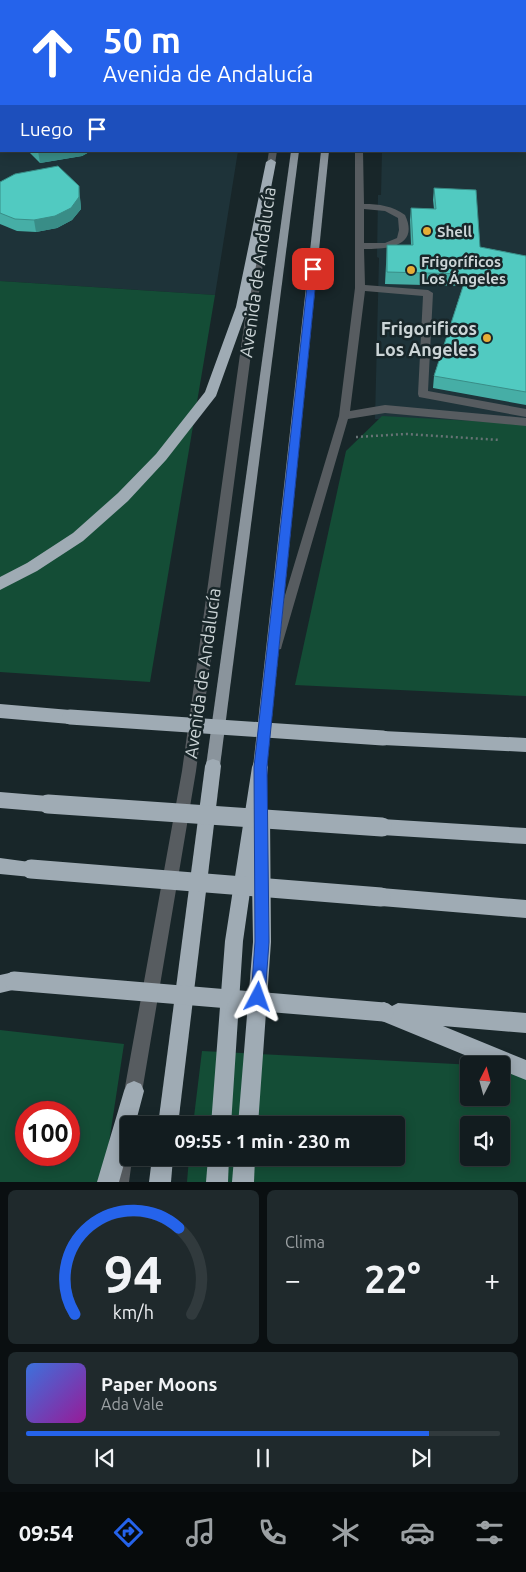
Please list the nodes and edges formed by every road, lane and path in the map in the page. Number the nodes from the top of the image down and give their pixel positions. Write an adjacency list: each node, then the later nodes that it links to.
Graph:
1 (295, 152): 17 (main road, Avenida de Andalucía)
2 (326, 152): 14 (main road)
3 (359, 152): 5 (street)
4 (272, 157): 13 (highway); 27 (street, Avenida de Andalucía)
5 (359, 206): 6 (street); 6 (street)
6 (359, 246): 7 (street)
7 (360, 288): 8 (street); 9 (street)
8 (526, 413)
9 (344, 416): 10 (street); 11 (street)
10 (526, 422)
11 (336, 438): 12 (path); 14 (street)
12 (508, 440)
13 (0, 584)
14 (272, 662): 18 (main road)
15 (0, 711): 16 (highway, bridge)
16 (526, 744)
17 (213, 766): 28 (highway)
18 (260, 767): 29 (highway); 30 (highway)
19 (0, 800): 20 (highway, bridge)
20 (526, 836)
21 (0, 866): 22 (highway, bridge)
22 (526, 909)
23 (5, 981): 24 (highway, bridge)
24 (384, 1012): 25 (highway); 26 (highway)
25 (526, 1023)
26 (526, 1070)
27 (134, 1091): 34 (highway); 35 (street, Avenida de Andalucía)
28 (169, 1116)
29 (222, 1116)
30 (249, 1116)
31 (163, 1166): 36 (highway)
32 (218, 1166): 37 (highway)
33 (244, 1166): 38 (highway)
34 (108, 1182)
35 (120, 1182)
36 (160, 1182)
37 (217, 1182)
38 (243, 1182)

